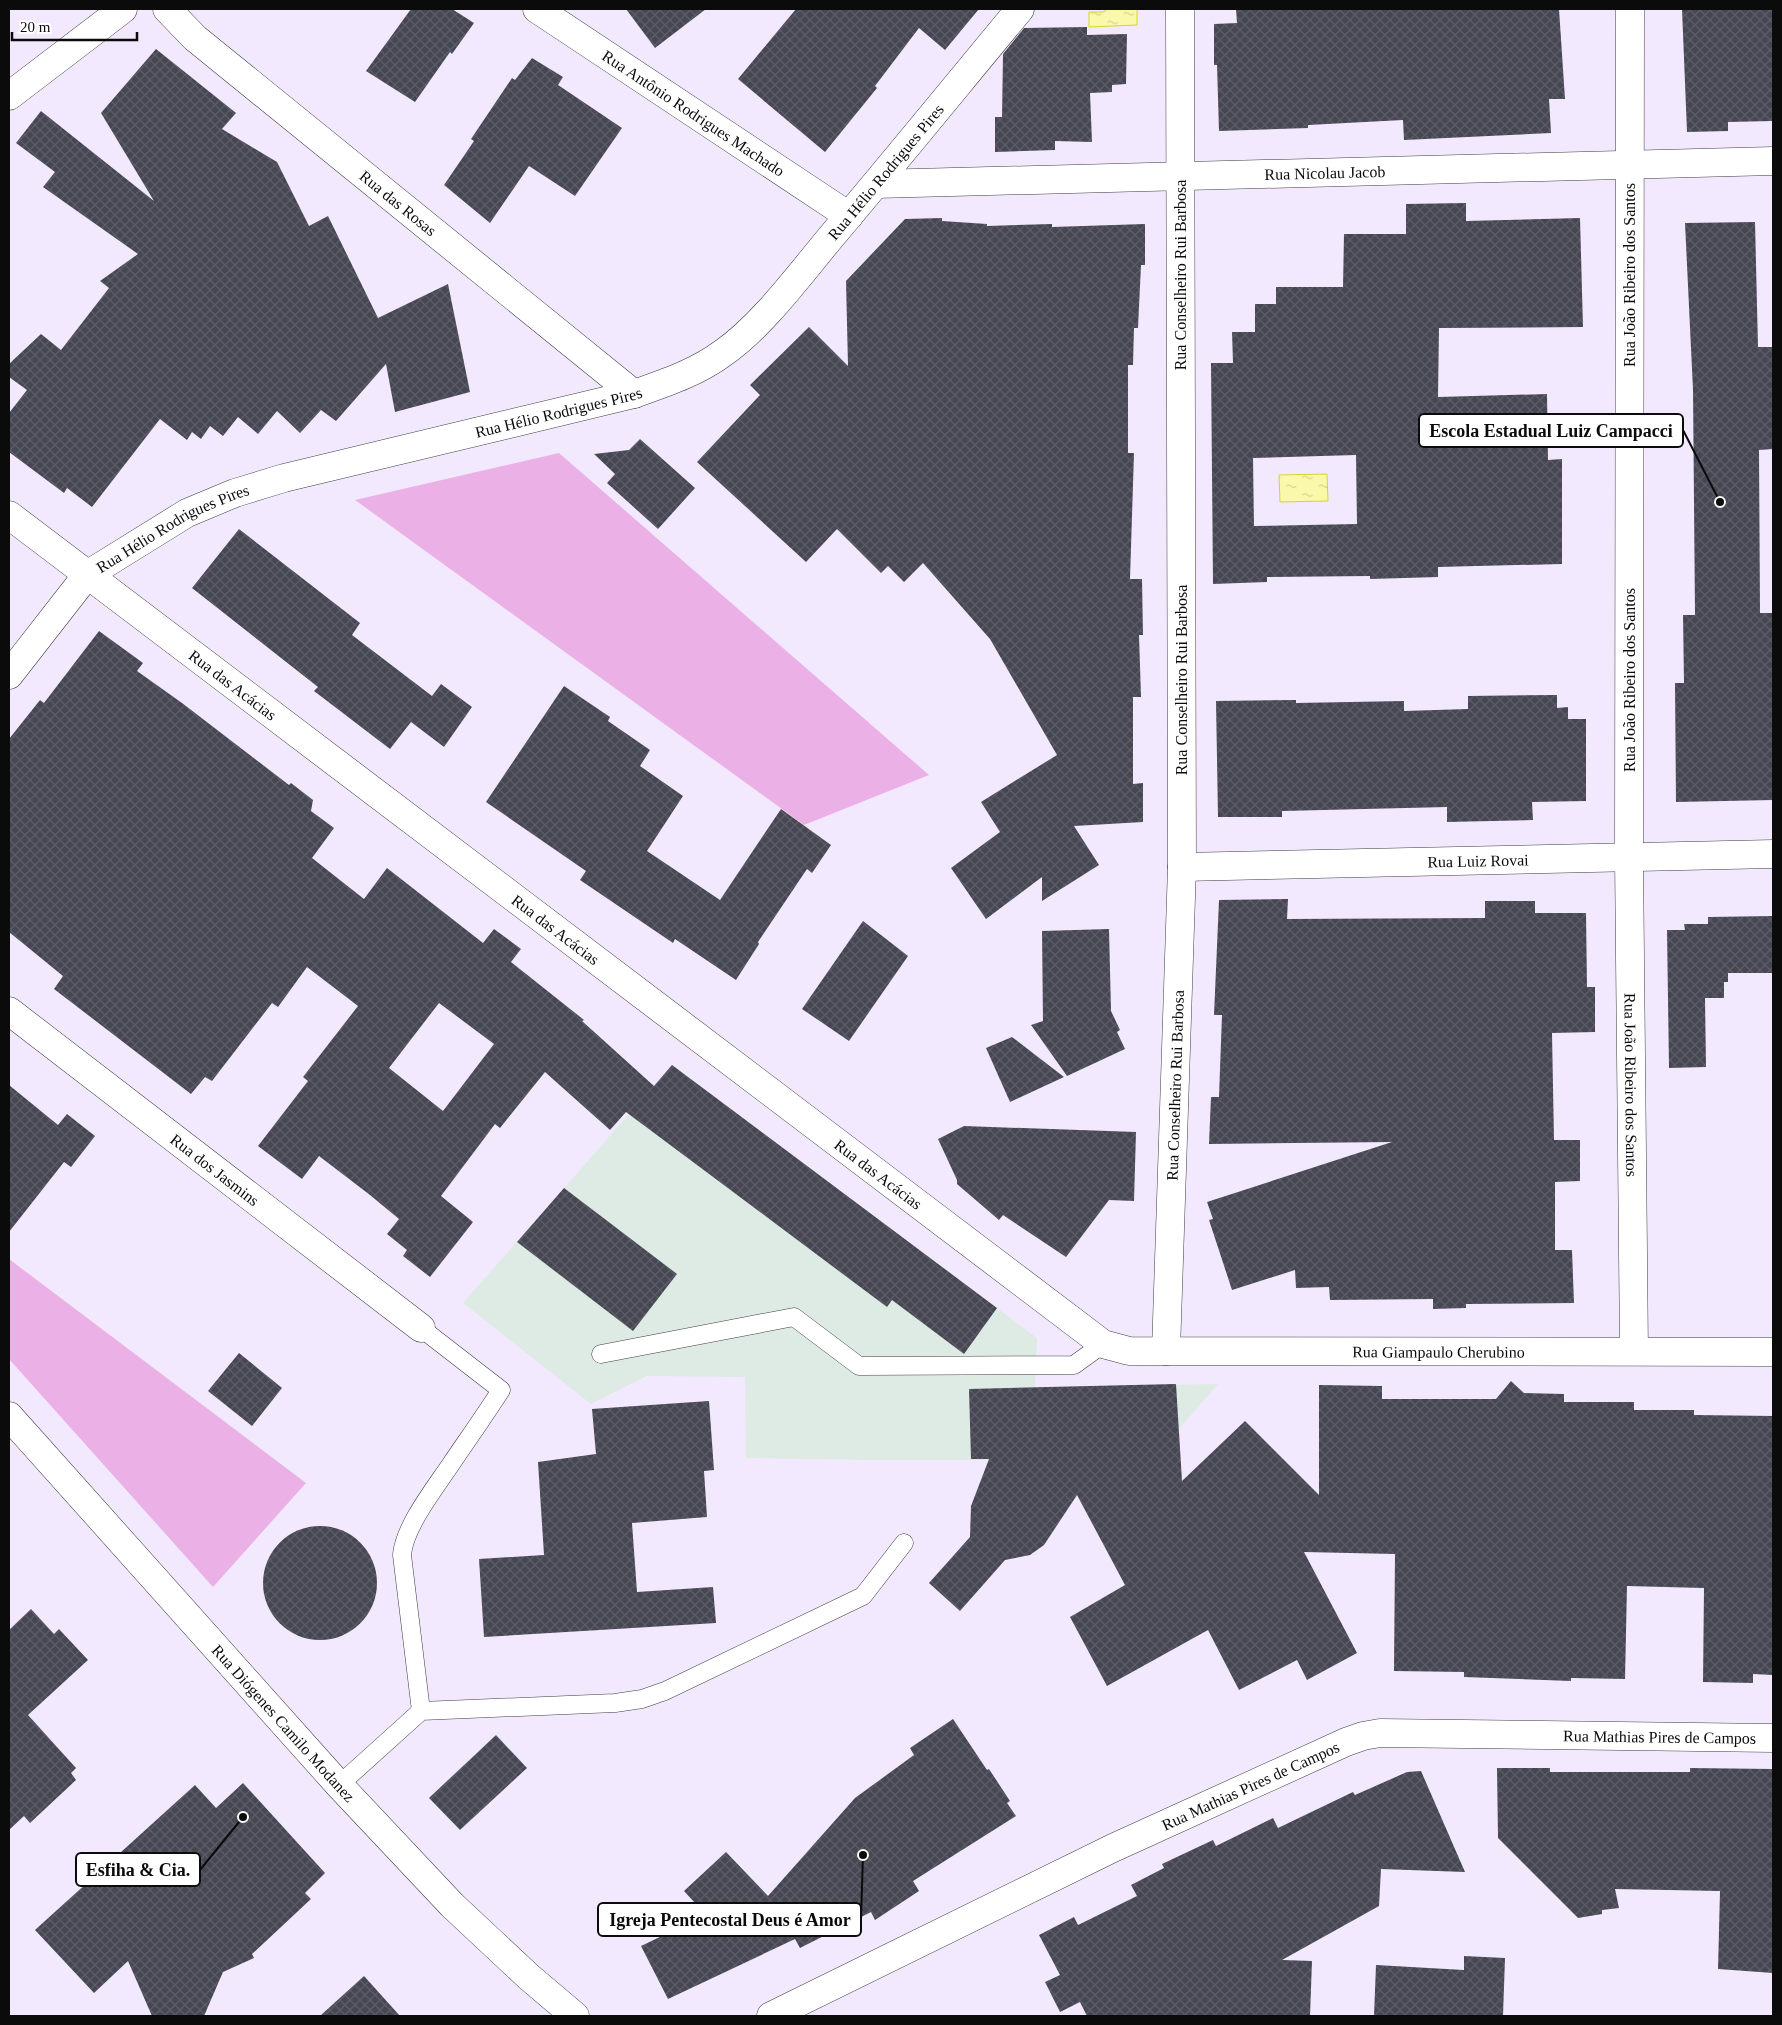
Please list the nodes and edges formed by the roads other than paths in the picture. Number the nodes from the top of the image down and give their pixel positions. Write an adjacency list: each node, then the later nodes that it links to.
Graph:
1 (123, 9): 7 (street)
2 (167, 9): 13 (street, Rua das Rosas)
3 (537, 9): 12 (street, Rua Antônio Rodrigues Machado)
4 (1020, 9): 11 (street, Rua Hélio Rodrigues Pires)
5 (1180, 9): 10 (street, Rua Conselheiro Rui Barbosa)
6 (1630, 9): 9 (street, Rua João Ribeiro dos Santos)
7 (9, 96)
8 (1773, 161): 9 (street, Rua Nicolau Jacob)
9 (1629, 164): 10 (street, Rua Nicolau Jacob); 18 (street, Rua João Ribeiro dos Santos)
10 (1179, 176): 11 (street, Rua Nicolau Jacob); 19 (street, Rua Conselheiro Rui Barbosa)
11 (876, 184): 12 (street, Rua Hélio Rodrigues Pires)
12 (849, 216): 13 (street, Rua Hélio Rodrigues Pires)
13 (634, 394): 15 (street, Rua Hélio Rodrigues Pires)
14 (9, 515): 15 (street, Rua das Acácias)
15 (86, 575): 16 (street, Rua Hélio Rodrigues Pires); 22 (street, Rua das Acácias)
16 (9, 675)
17 (1773, 854): 18 (street, Rua Luiz Rovai)
18 (1629, 858): 19 (street, Rua Luiz Rovai); 24 (street, Rua João Ribeiro dos Santos)
19 (1182, 867): 23 (street, Rua Conselheiro Rui Barbosa)
20 (9, 1010): 21 (street, Rua dos Jasmins)
21 (421, 1328): 29 (lane)
22 (1103, 1344): 23 (street, Rua Giampaulo Cherubino); 26 (lane)
23 (1166, 1351): 24 (street, Rua Giampaulo Cherubino)
24 (1634, 1351): 25 (street, Rua Giampaulo Cherubino)
25 (1773, 1352)
26 (601, 1354)
27 (9, 1416): 31 (street, Rua Diógenes Camilo Modanez)
28 (904, 1543): 29 (lane)
29 (421, 1711): 31 (lane)
30 (1773, 1738): 33 (street, Rua Mathias Pires de Campos)
31 (339, 1785): 32 (street, Rua Diógenes Camilo Modanez)
32 (574, 2016)
33 (771, 2016)

